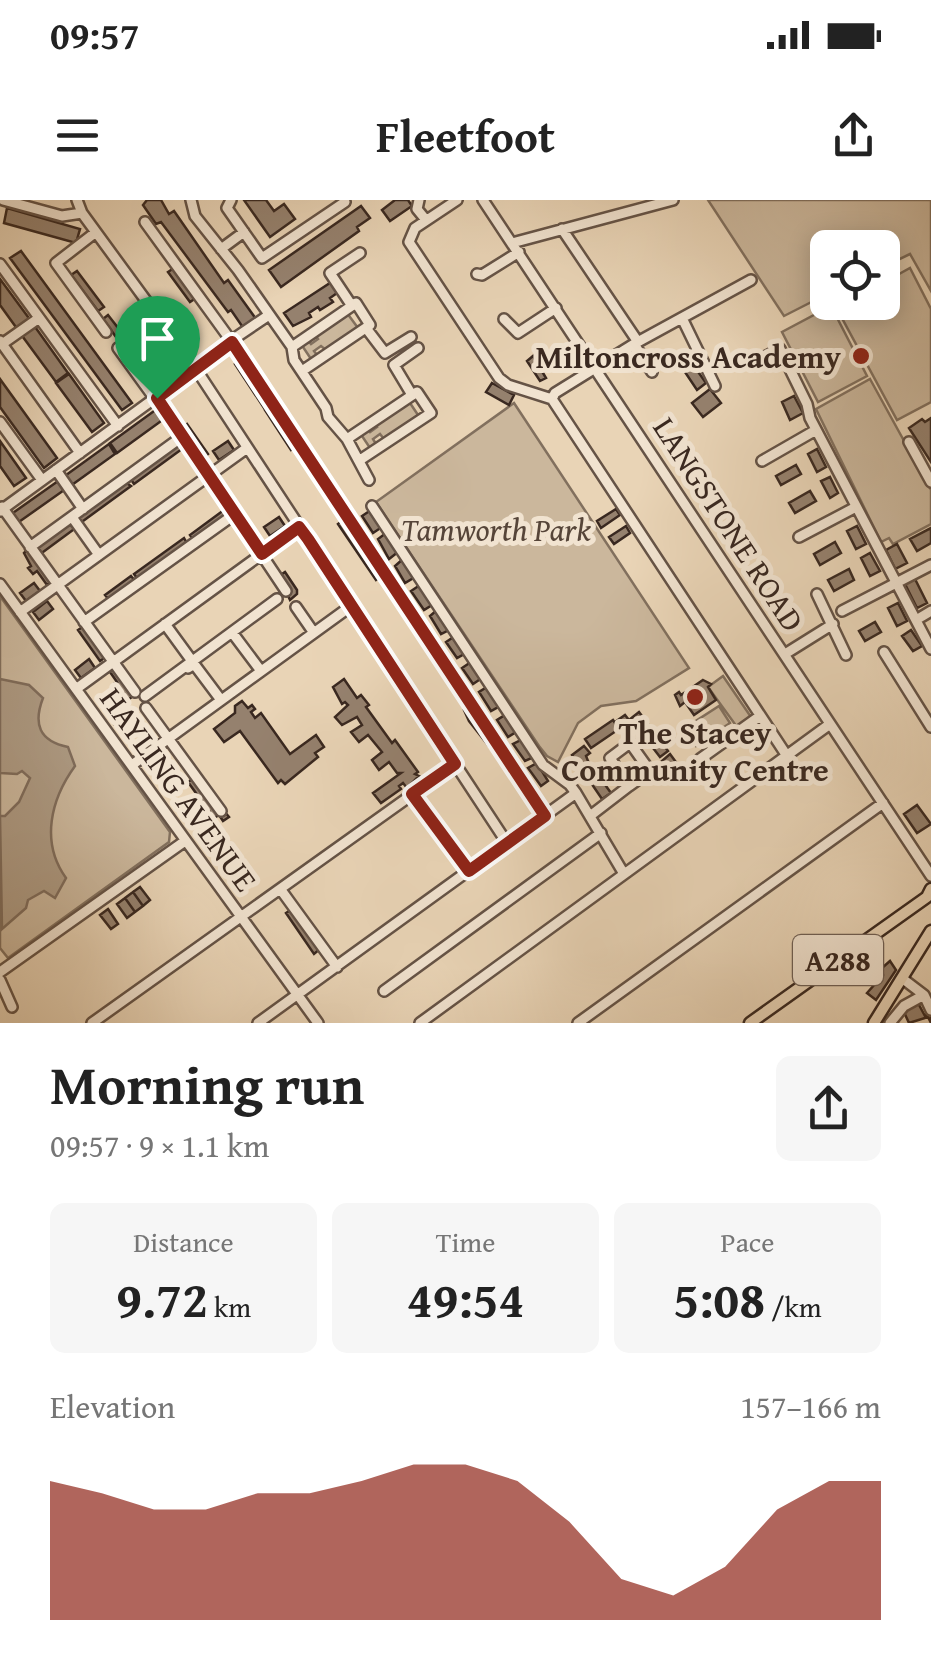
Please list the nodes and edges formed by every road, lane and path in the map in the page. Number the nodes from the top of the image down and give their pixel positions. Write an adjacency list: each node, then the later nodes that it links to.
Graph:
1 (3, 200): 10 (street)
2 (77, 200): 10 (street)
3 (191, 200): 16 (street)
4 (231, 200): 15 (street)
5 (420, 200): 11 (street)
6 (457, 200): 11 (street)
7 (483, 200): 17 (street, LANGSTONE ROAD)
8 (673, 200): 13 (street)
9 (346, 202): 15 (street)
10 (82, 213): 14 (street)
11 (426, 220): 45 (street)
12 (146, 222): 31 (street)
13 (562, 230): 17 (street); 33 (street)
14 (96, 232): 29 (street); 39 (street)
15 (244, 232): 16 (street)
16 (221, 248): 24 (street)
17 (516, 248): 20 (street); 23 (street, LANGSTONE ROAD)
18 (360, 254): 22 (street)
19 (0, 264): 25 (street)
20 (481, 278)
21 (751, 280): 26 (street)
22 (352, 306): 28 (street); 35 (street)
23 (556, 308): 27 (street); 38 (street, LANGSTONE ROAD)
24 (270, 315): 31 (street); 35 (street)
25 (39, 318): 32 (street); 47 (street)
26 (682, 318): 33 (street); 42 (street)
27 (504, 319)
28 (366, 328): 30 (street); 40 (street)
29 (106, 332)
30 (411, 336)
31 (234, 340): 39 (street); 114 (street)
32 (1, 342): 53 (street)
33 (636, 343): 38 (street); 41 (street)
34 (118, 348): 44 (street)
35 (292, 348): 40 (street)
36 (418, 348): 43 (street)
37 (753, 363): 48 (street)
38 (596, 367): 45 (street); 92 (street, LANGSTONE ROAD)
39 (196, 370): 44 (street); 52 (street)
40 (302, 371): 50 (street)
41 (652, 372)
42 (716, 386)
43 (412, 395): 50 (street); 54 (street)
44 (156, 398): 47 (street); 49 (street)
45 (552, 399): 101 (street)
46 (0, 422): 58 (street)
47 (118, 426): 53 (street)
48 (816, 430): 55 (street); 62 (street)
49 (183, 436): 57 (street); 64 (street)
50 (347, 439): 54 (street)
51 (909, 442): 60 (street)
52 (247, 448): 57 (street); 67 (street)
53 (80, 453): 56 (street)
54 (360, 460): 59 (street)
55 (762, 460)
56 (56, 470): 58 (street); 64 (street)
57 (209, 475): 65 (street); 71 (street)
58 (42, 480): 63 (street)
59 (369, 480)
60 (931, 482)
61 (372, 506): 110 (street)
62 (856, 507): 68 (street); 73 (street)
63 (1, 508): 69 (street)
64 (83, 509): 66 (street)
65 (235, 514): 70 (street); 84 (street)
66 (72, 517): 69 (street); 71 (street)
67 (299, 527): 70 (street); 78 (street)
68 (799, 537)
69 (30, 548): 75 (street)
70 (262, 554): 76 (street); 85 (street)
71 (99, 555): 75 (street)
72 (931, 565): 73 (street)
73 (896, 583): 80 (street); 83 (street)
74 (0, 584): 82 (street, HAYLING AVENUE)
75 (57, 585): 82 (street); 84 (street)
76 (286, 591)
77 (817, 594): 86 (street)
78 (350, 606): 87 (street); 107 (street)
79 (296, 607): 87 (street)
80 (842, 611)
81 (931, 611): 83 (street)
82 (20, 612): 97 (street, HAYLING AVENUE)
83 (916, 620): 90 (street)
84 (84, 622): 95 (street)
85 (165, 624): 94 (street); 95 (street)
86 (833, 624): 92 (street); 93 (street)
87 (314, 633): 96 (street)
88 (234, 635): 89 (street); 94 (street); 96 (street)
89 (222, 644)
90 (931, 649)
91 (884, 652): 103 (street)
92 (785, 654): 102 (street, LANGSTONE ROAD)
93 (846, 656)
94 (192, 661): 95 (street)
95 (113, 662): 97 (street)
96 (261, 671): 99 (street)
97 (76, 689): 108 (street, HAYLING AVENUE)
98 (158, 691): 99 (street)
99 (221, 700): 104 (street)
100 (146, 708): 104 (street)
101 (760, 716): 105 (street); 106 (street)
102 (830, 724): 105 (street); 112 (street, LANGSTONE ROAD)
103 (931, 727)
104 (168, 738): 108 (street); 113 (street)
105 (786, 756): 120 (street)
106 (700, 759)
107 (455, 764): 111 (street); 118 (street)
108 (132, 765): 117 (street, HAYLING AVENUE)
109 (630, 786): 109 (street); 115 (street)
110 (576, 793): 114 (street); 115 (street)
111 (412, 794): 119 (street); 122 (street)
112 (883, 803): 121 (street, LANGSTONE ROAD); 139 (street)
113 (222, 811)
114 (545, 816): 118 (street)
115 (590, 816): 116 (street)
116 (601, 833): 120 (street); 130 (street)
117 (185, 841): 124 (street, HAYLING AVENUE); 127 (street)
118 (507, 843): 119 (street)
119 (469, 871): 126 (street)
120 (624, 874): 135 (street)
121 (931, 876)
122 (281, 890): 124 (street); 126 (street)
123 (930, 898): 140 (main road, A288)
124 (242, 918): 131 (street, HAYLING AVENUE); 136 (street)
125 (931, 932): 128 (main road)
126 (337, 966): 131 (street)
127 (0, 972)
128 (903, 979): 132 (street); 141 (main road)
129 (0, 980): 133 (street)
130 (384, 991)
131 (298, 995): 137 (street); 138 (street, HAYLING AVENUE)
132 (924, 995): 134 (street); 142 (street)
133 (12, 1007)
134 (931, 1010)
135 (426, 1021)
136 (92, 1023)
137 (258, 1023)
138 (318, 1023)
139 (578, 1023)
140 (750, 1023)
141 (874, 1023)
142 (890, 1023)

